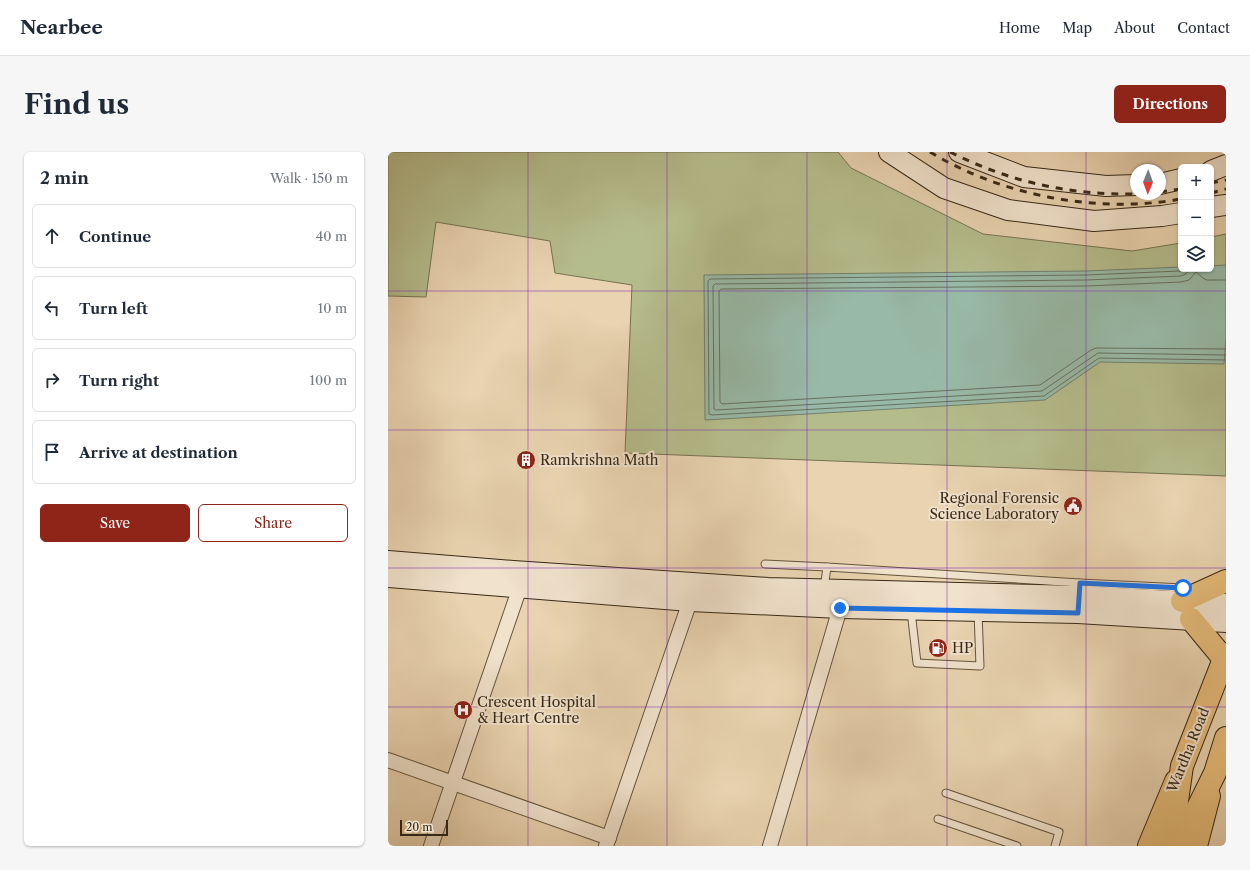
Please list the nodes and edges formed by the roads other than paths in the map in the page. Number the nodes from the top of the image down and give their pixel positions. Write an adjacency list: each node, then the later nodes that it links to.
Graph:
1 (889, 152): 10 (main road)
2 (959, 152): 7 (main road)
3 (1226, 165): 4 (main road)
4 (1214, 169)
5 (1178, 180): 6 (main road)
6 (1166, 183)
7 (1130, 185)
8 (1226, 205): 9 (main road)
9 (1214, 207)
10 (1178, 213)
11 (388, 561): 15 (main road)
12 (765, 564): 13 (lane)
13 (827, 567): 17 (lane); 19 (lane)
14 (388, 577): 15 (main road)
15 (522, 580): 18 (main road); 31 (street)
16 (1226, 581): 20 (main road)
17 (824, 589): 18 (main road); 19 (main road)
18 (692, 592): 22 (main road); 34 (street)
19 (1079, 600): 20 (main road); 20 (lane); 24 (main road)
20 (1186, 603): 21 (main road); 25 (main road); 26 (main road)
21 (1226, 604)
22 (840, 608): 23 (main road); 36 (street)
23 (910, 610): 24 (main road); 24 (lane)
24 (978, 612)
25 (1226, 622)
26 (1225, 656): 29 (main road, Wardha Road)
27 (1226, 738): 30 (main road)
28 (388, 760): 31 (street)
29 (1182, 766): 39 (main road, Wardha Road); 40 (main road)
30 (1215, 773): 41 (main road); 42 (main road)
31 (453, 783): 34 (street); 35 (street)
32 (946, 793): 38 (lane)
33 (938, 819): 37 (lane)
34 (607, 842)
35 (431, 846)
36 (770, 846)
37 (1017, 846)
38 (1055, 846)
39 (1149, 846)
40 (1164, 846)
41 (1179, 846)
42 (1196, 846)

